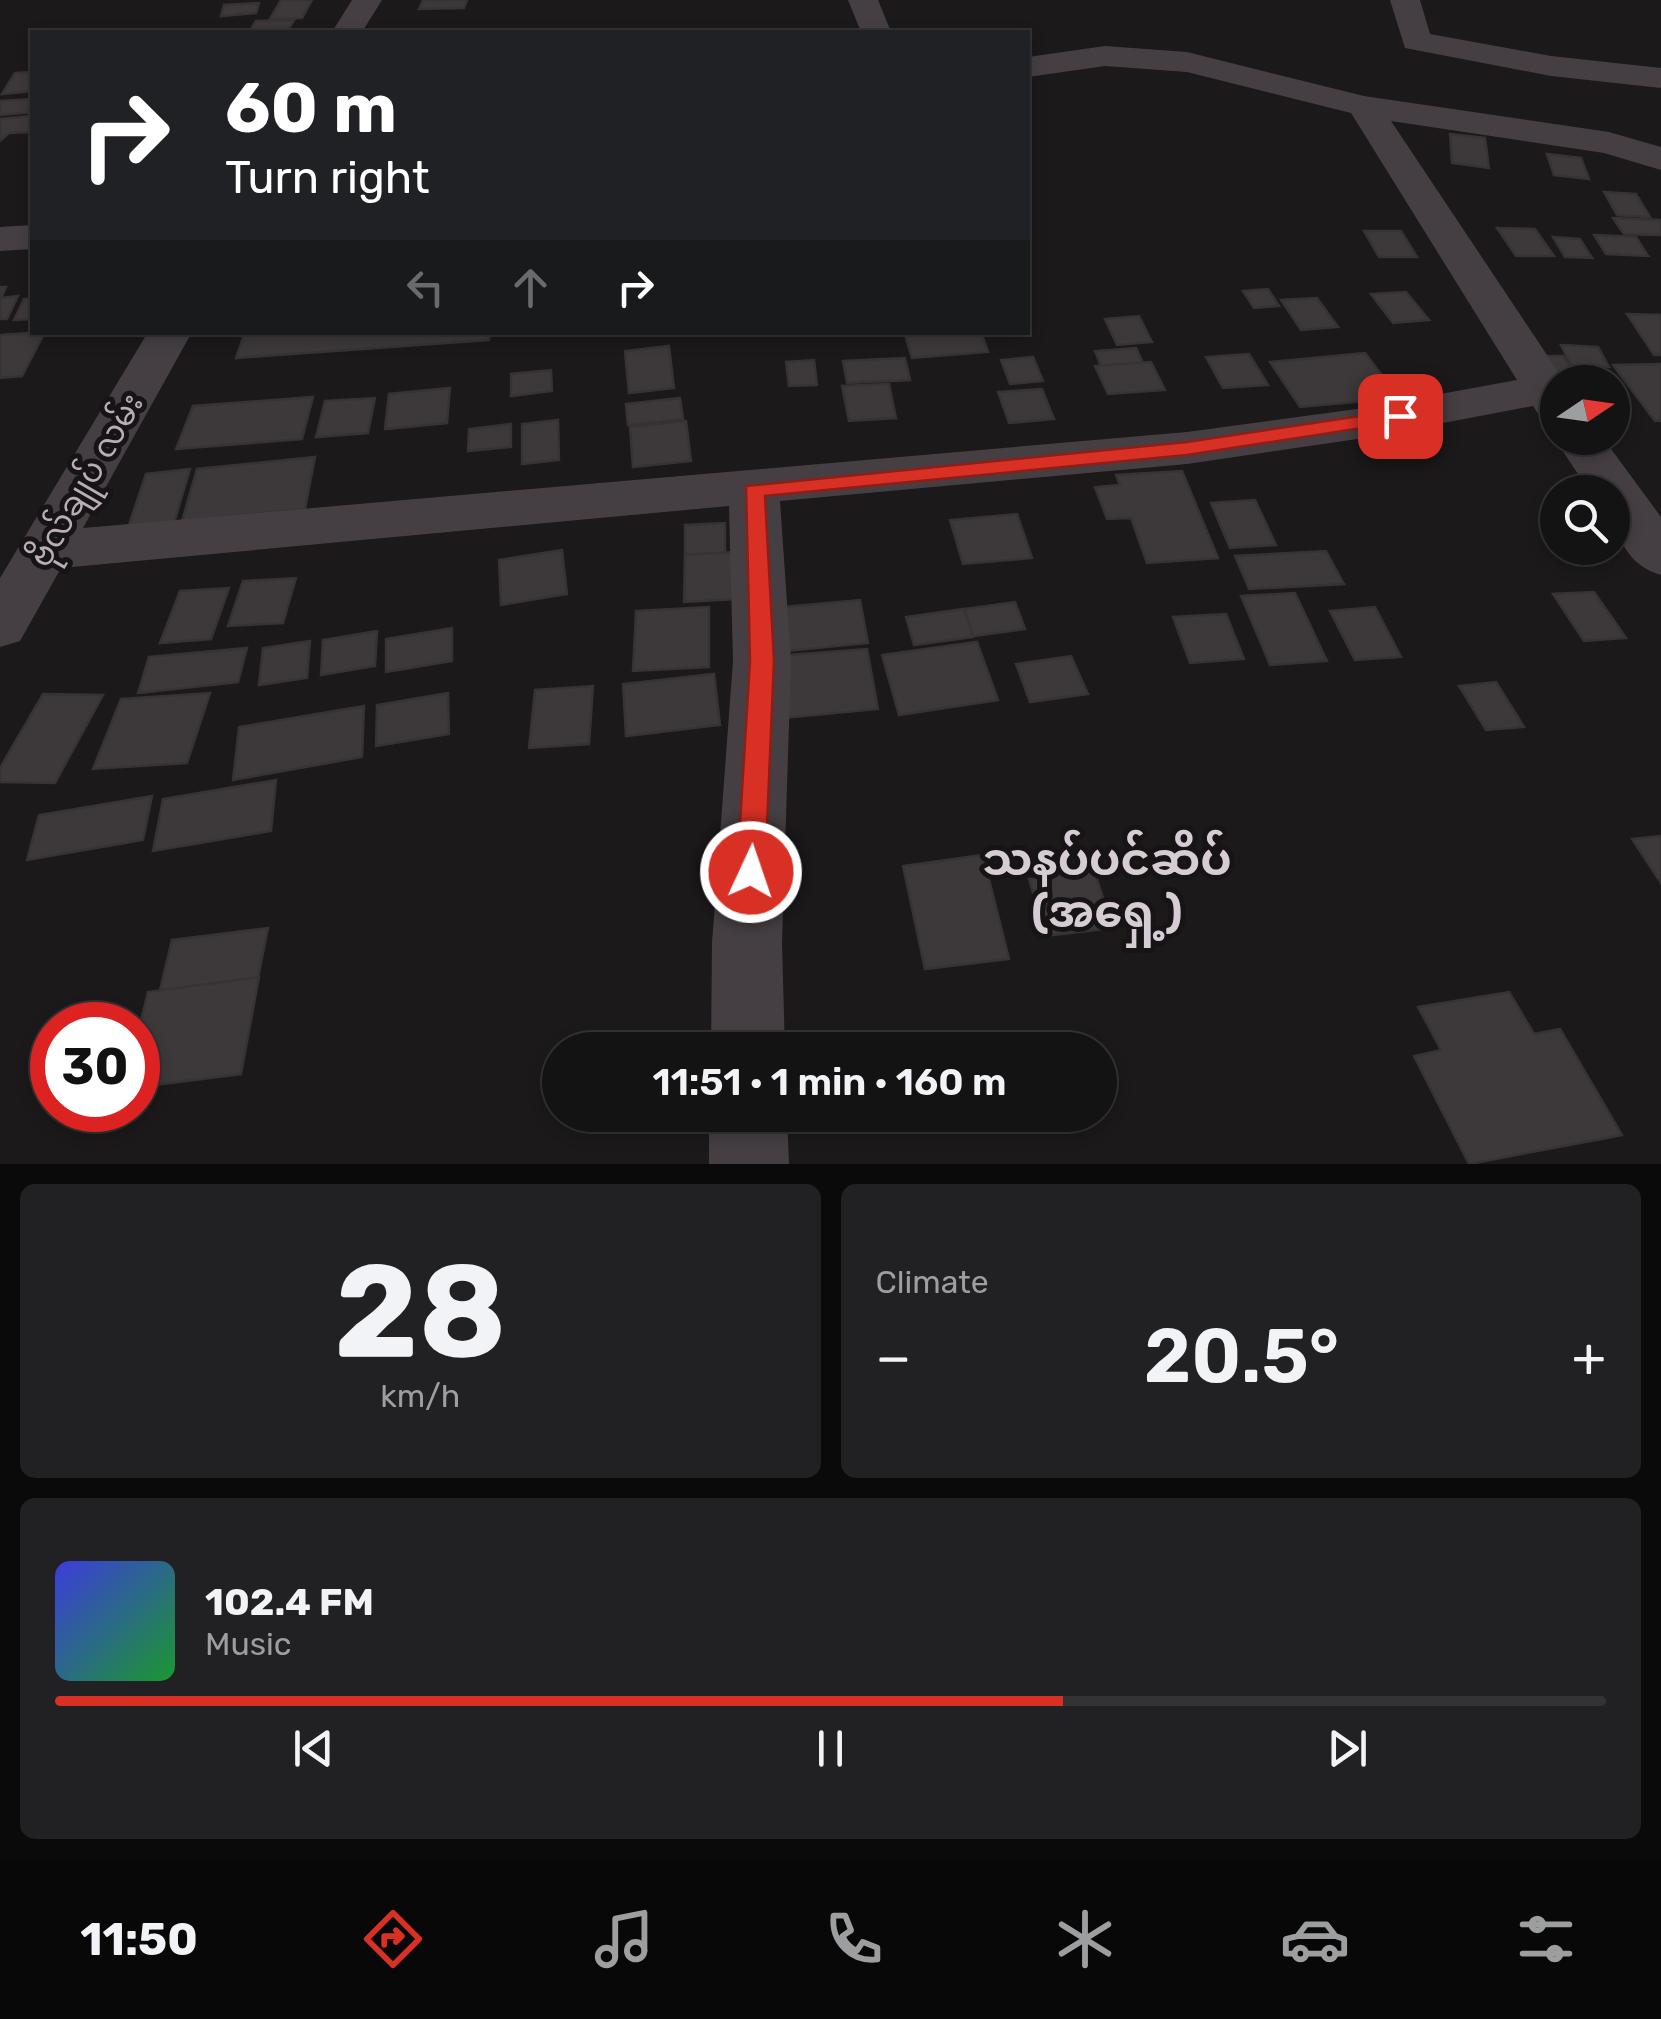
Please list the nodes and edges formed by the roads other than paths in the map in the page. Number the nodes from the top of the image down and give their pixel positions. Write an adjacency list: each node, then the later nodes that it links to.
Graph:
1 (367, 0): 4 (street)
2 (864, 0): 5 (street)
3 (1404, 0): 7 (street)
4 (348, 30)
5 (875, 30)
6 (1030, 67): 8 (street)
7 (1661, 78)
8 (1364, 106): 9 (street); 13 (street)
9 (1661, 159)
10 (30, 237): 11 (street)
11 (0, 239)
12 (168, 335): 17 (street, ဗိုလ်ချုပ် လမ်း)
13 (1540, 381)
14 (1540, 399): 16 (street)
15 (1590, 455): 18 (street)
16 (754, 490): 17 (street); 20 (street)
17 (47, 550): 19 (street, ဗိုလ်ချုပ် လမ်း)
18 (1661, 556)
19 (0, 626)
20 (748, 1032)
21 (748, 1132): 22 (street)
22 (749, 1164)

